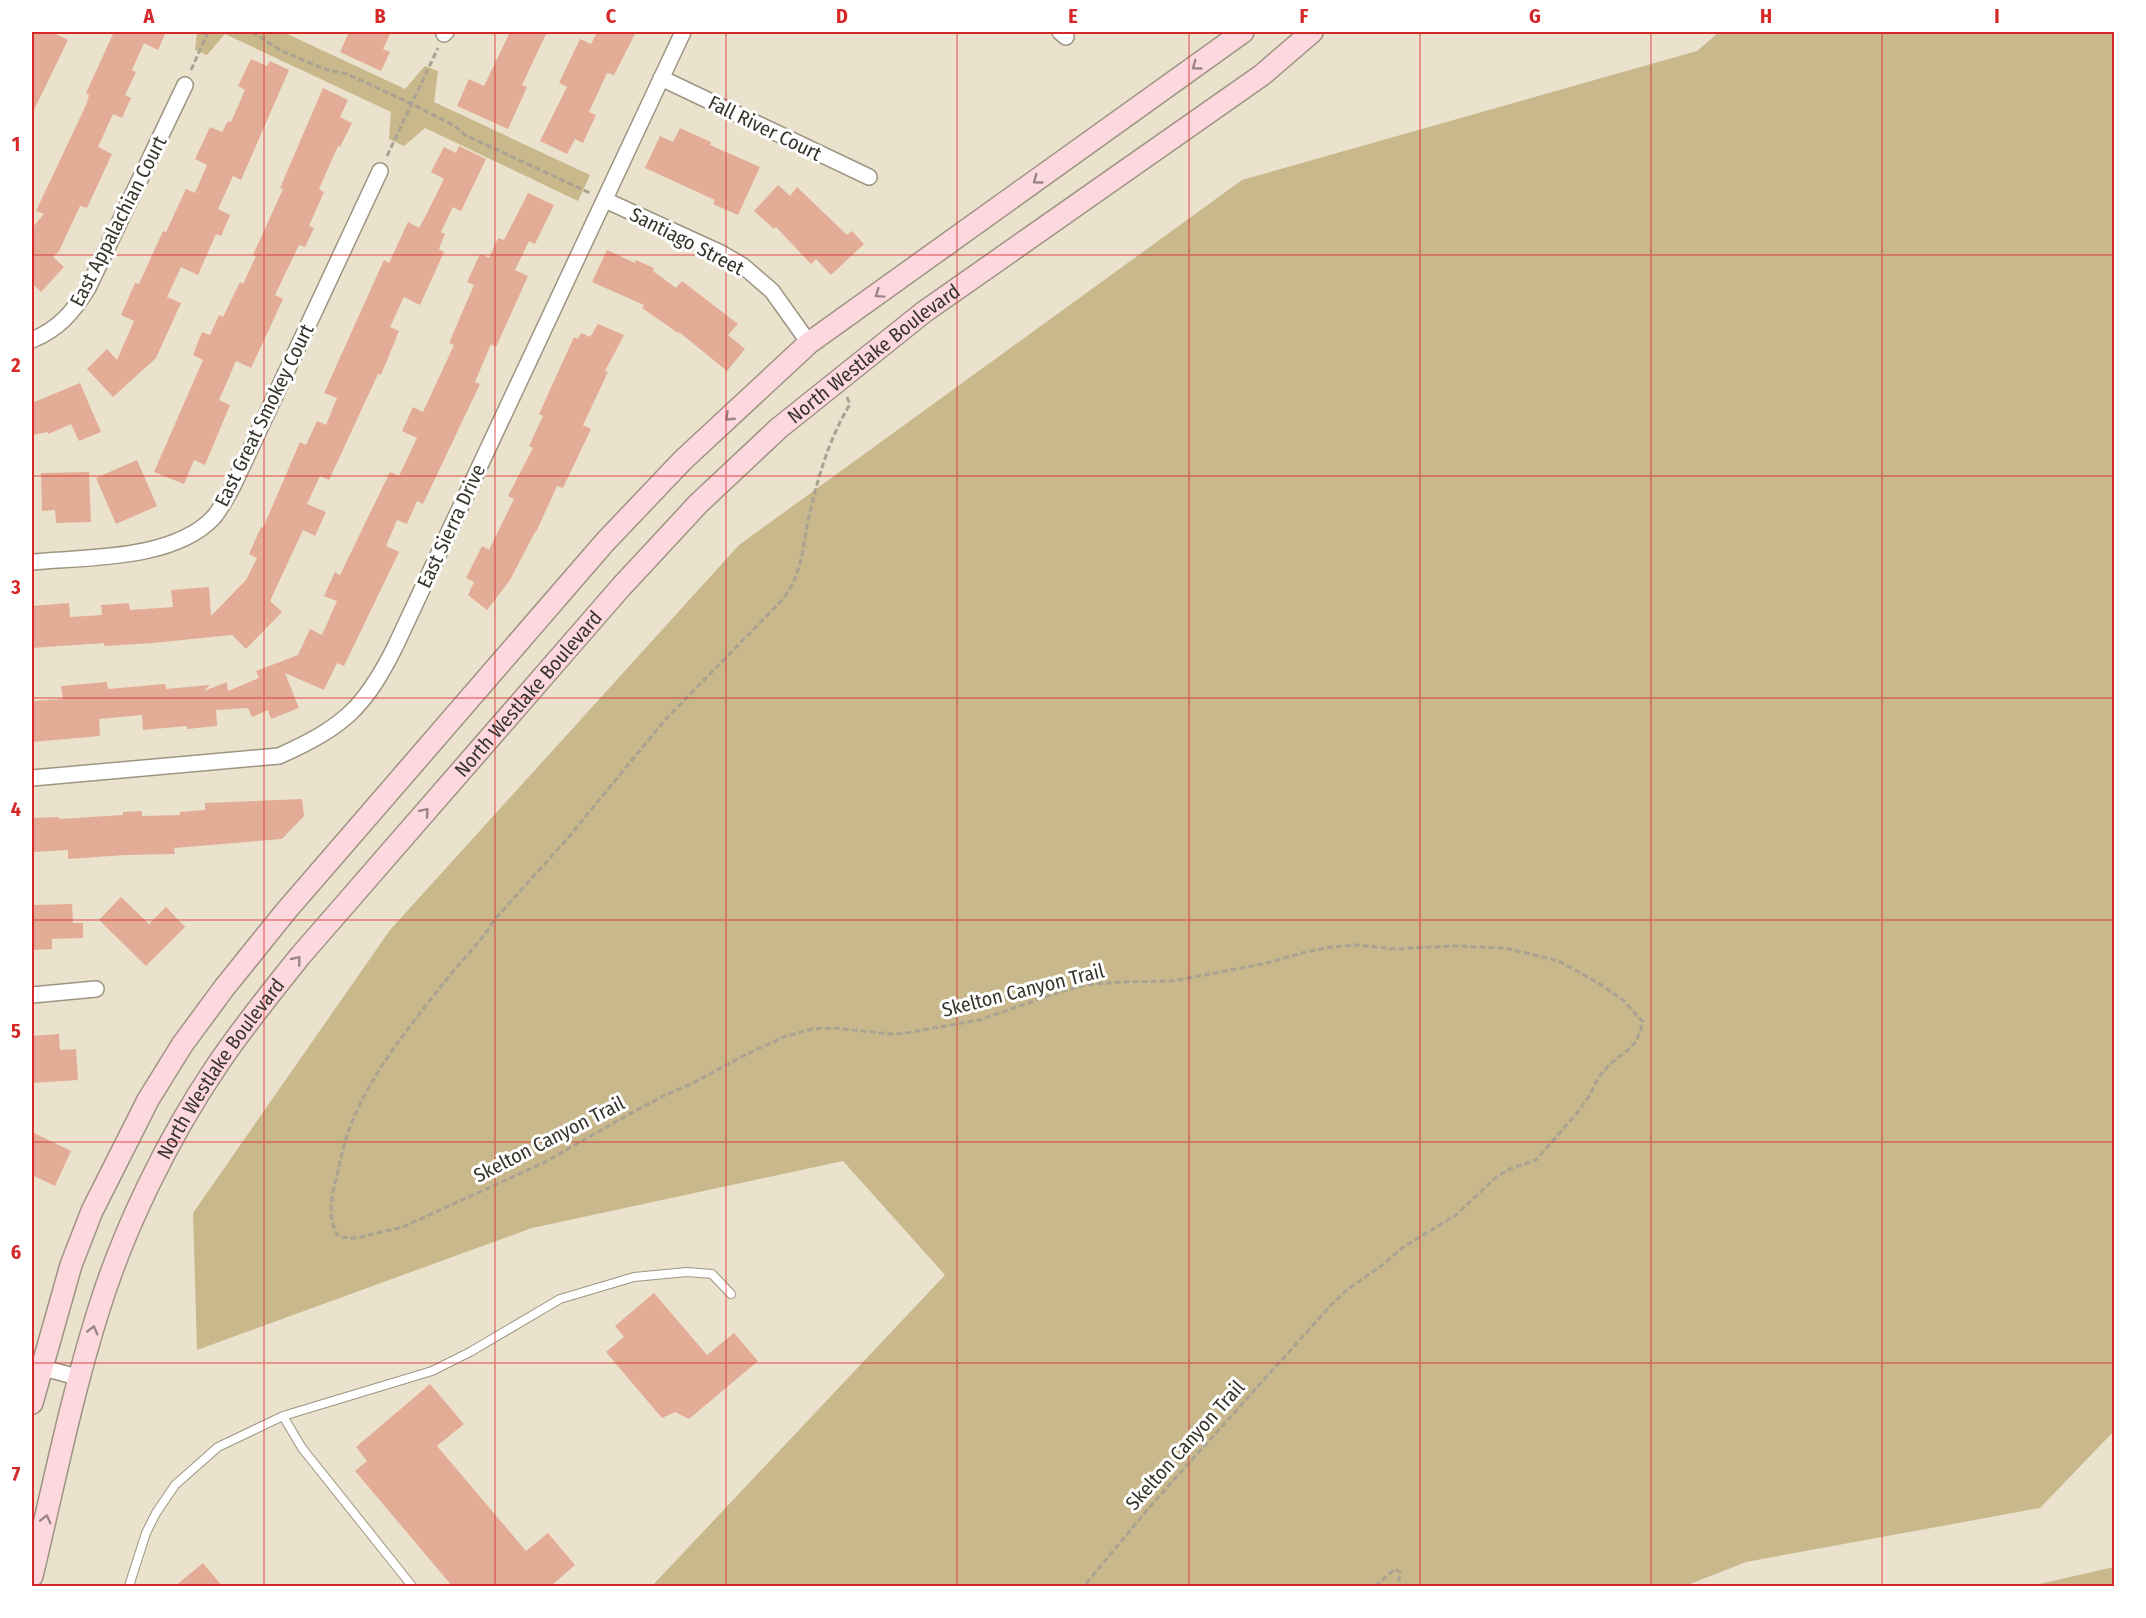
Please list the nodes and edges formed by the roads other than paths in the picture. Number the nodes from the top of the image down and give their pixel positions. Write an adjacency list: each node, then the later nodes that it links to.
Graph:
1 (683, 32): 4 (street, East Sierra Drive)
2 (1243, 32): 10 (main road, North Westlake Boulevard, one-way to 10)
3 (1312, 32): 17 (main road, North Westlake Boulevard, one-way to 3)
4 (661, 78): 7 (street, Fall River Court); 8 (street, East Sierra Drive)
5 (185, 86): 9 (street, East Appalachian Court)
6 (380, 171): 11 (street, East Great Smokey Court)
7 (869, 177)
8 (605, 200): 10 (street, Santiago Street); 12 (street, East Sierra Drive)
9 (32, 340)
10 (809, 343): 16 (main road, North Westlake Boulevard, one-way to 16)
11 (32, 562)
12 (32, 778)
13 (96, 990): 14 (street)
14 (32, 995)
15 (731, 1294): 19 (lane)
16 (36, 1366): 17 (street); 18 (main road, North Westlake Boulevard)
17 (81, 1378): 20 (main road, North Westlake Boulevard, one-way to 17)
18 (32, 1403)
19 (283, 1416): 21 (lane); 22 (lane)
20 (32, 1576)
21 (129, 1587)
22 (412, 1587)

